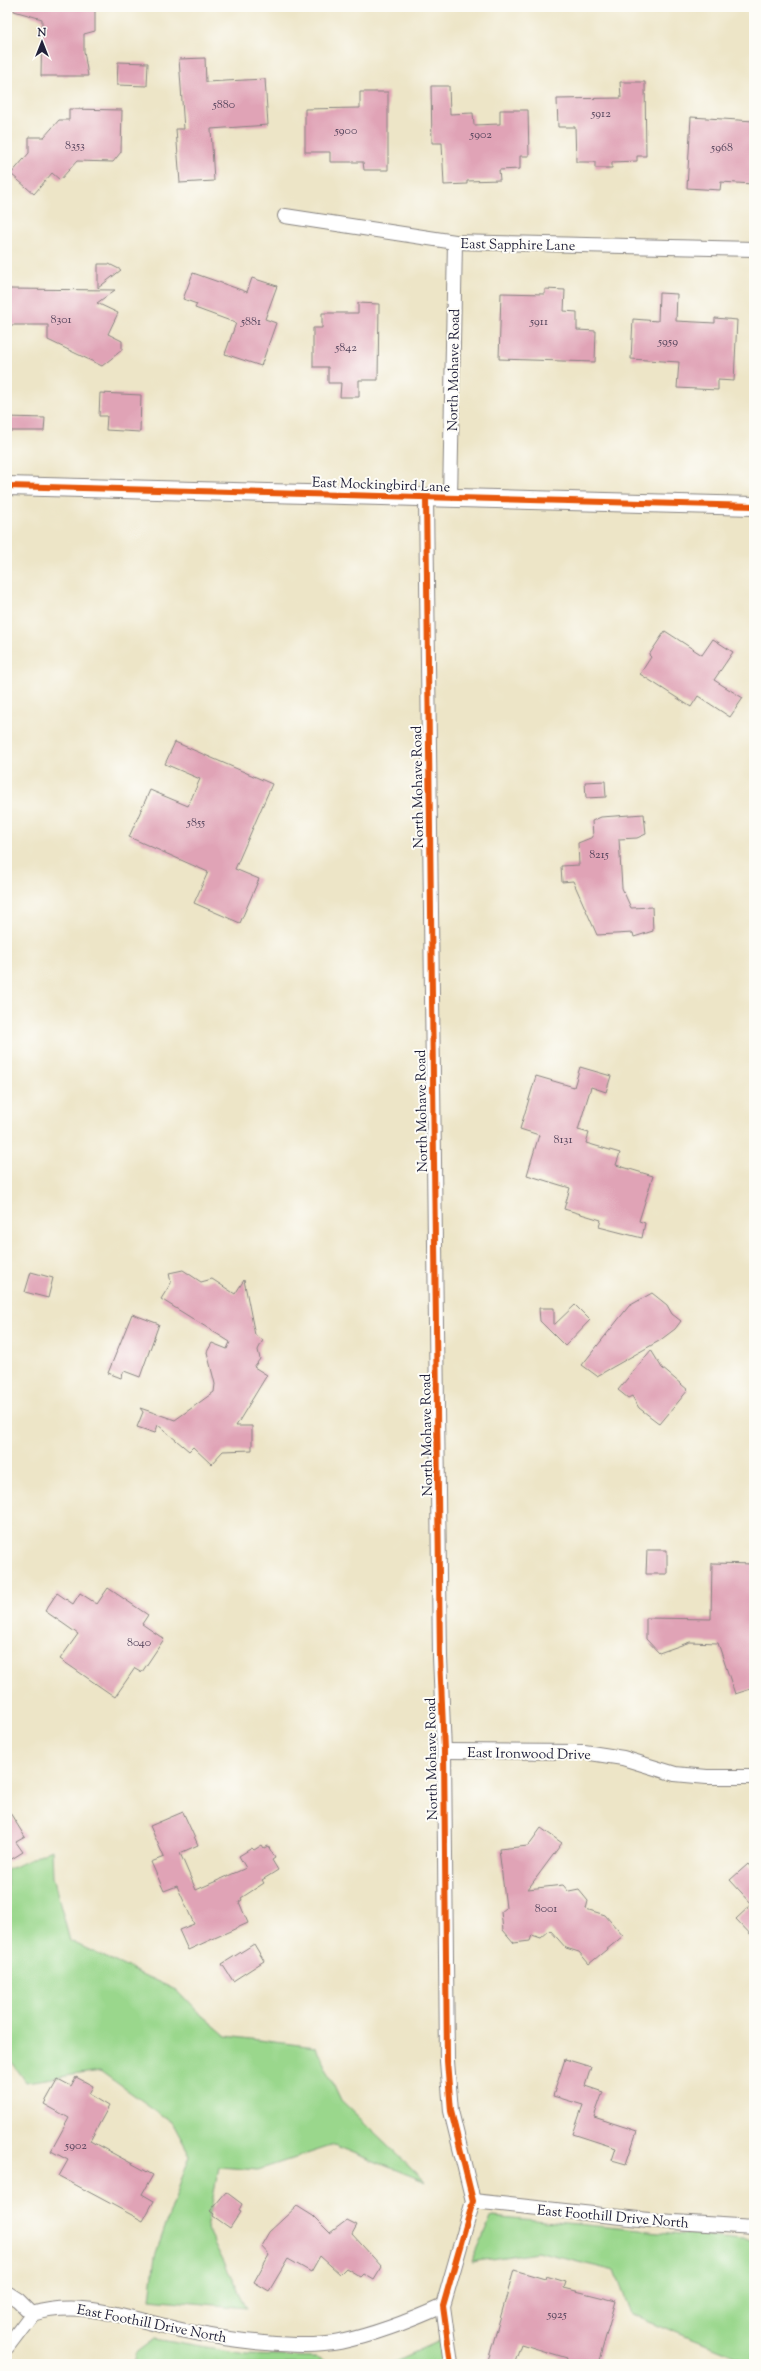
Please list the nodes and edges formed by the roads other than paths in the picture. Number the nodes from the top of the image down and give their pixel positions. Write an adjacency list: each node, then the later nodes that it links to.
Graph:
1 (285, 216): 2 (street, East Sapphire Lane)
2 (455, 242): 3 (street, East Sapphire Lane); 6 (street, North Mohave Road)
3 (754, 249)
4 (7, 486): 5 (street, East Mockingbird Lane)
5 (426, 498): 6 (street, East Mockingbird Lane); 8 (street, North Mohave Road)
6 (450, 498): 7 (street, East Mockingbird Lane)
7 (754, 506)
8 (444, 1751): 9 (street, East Ironwood Drive); 10 (street, North Mohave Road)
9 (754, 1777)
10 (473, 2202): 11 (street, East Foothill Drive North); 13 (street)
11 (754, 2227)
12 (7, 2293): 14 (street)
13 (443, 2306): 14 (street, East Foothill Drive North); 16 (street)
14 (32, 2314): 15 (street)
15 (7, 2347)
16 (450, 2364)

